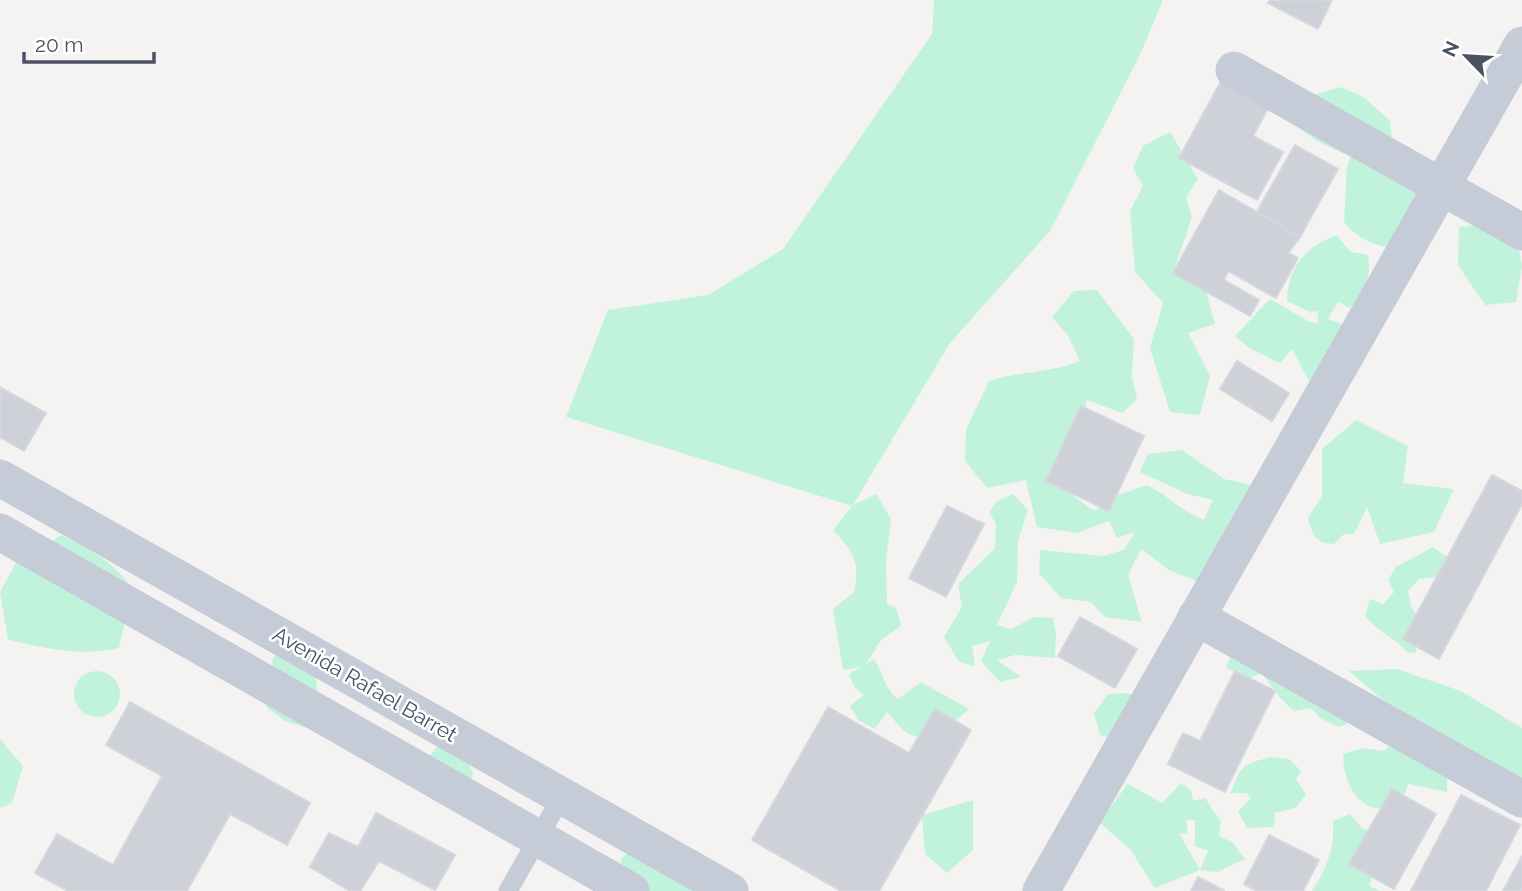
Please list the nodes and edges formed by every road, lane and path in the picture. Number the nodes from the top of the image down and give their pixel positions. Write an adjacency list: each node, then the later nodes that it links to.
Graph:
1 (1522, 45): 3 (street)
2 (1234, 70): 3 (street)
3 (1441, 187): 4 (street); 7 (street)
4 (1522, 232)
5 (4, 491): 8 (street, Avenida Rafael Barret)
6 (0, 532): 10 (street)
7 (1196, 617): 9 (street); 14 (street)
8 (562, 796): 10 (lane); 13 (street, Avenida Rafael Barret)
9 (1522, 799)
10 (538, 838): 11 (lane); 12 (street)
11 (508, 891)
12 (631, 891)
13 (730, 891)
14 (1041, 891)

